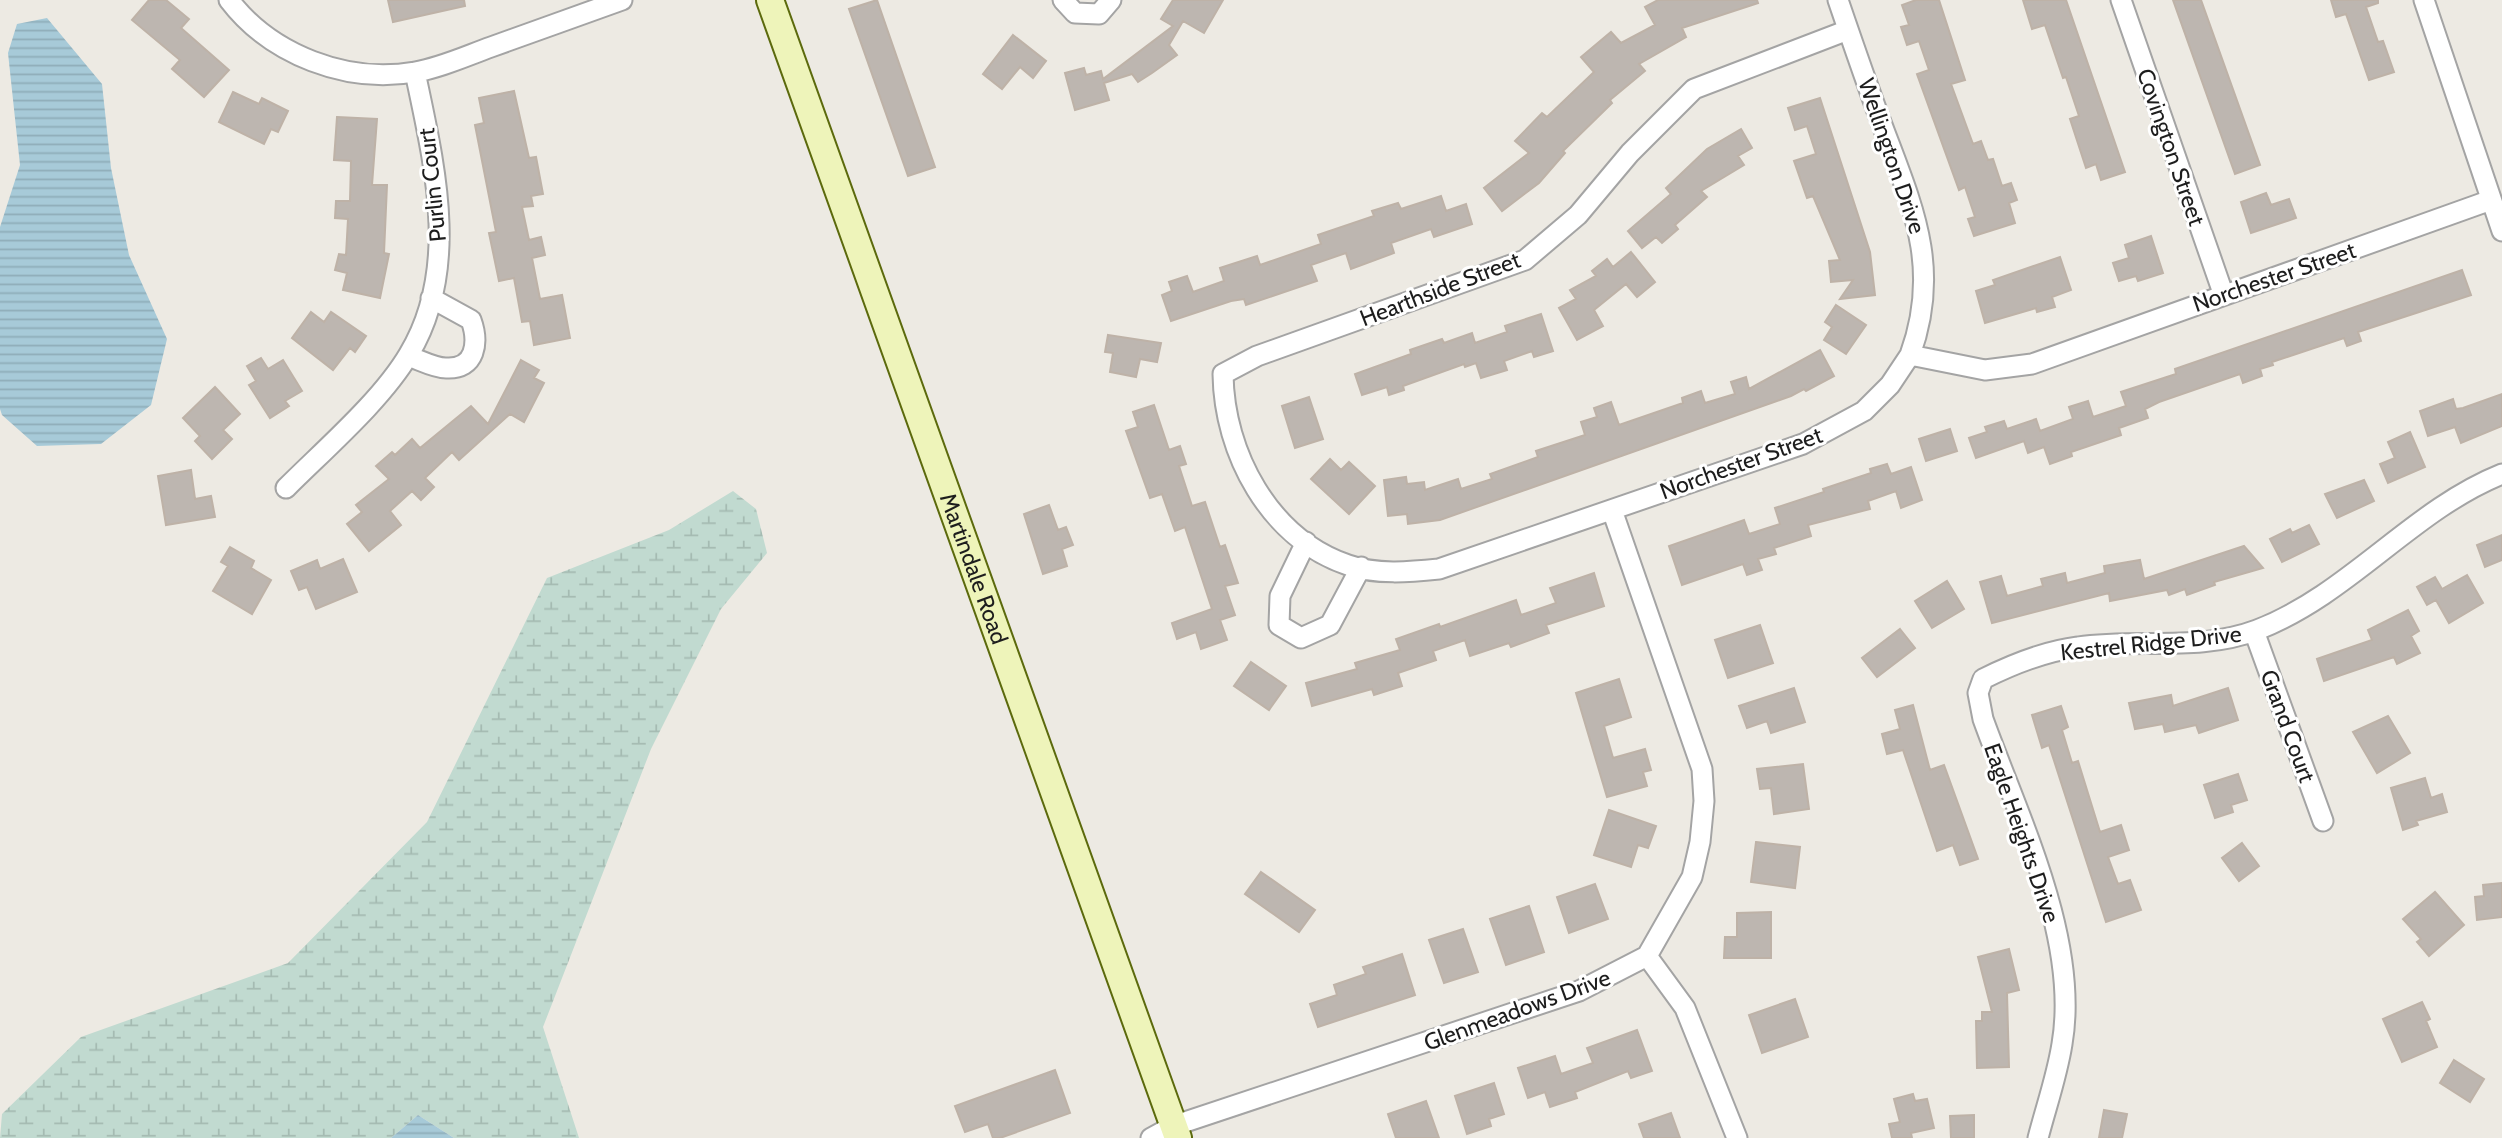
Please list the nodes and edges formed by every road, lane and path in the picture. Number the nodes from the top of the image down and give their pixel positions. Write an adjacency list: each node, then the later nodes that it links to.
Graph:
1 (229, 0): 10 (street)
2 (622, 0): 10 (street)
3 (770, 0): 27 (street, Martindale Road)
4 (1063, 0): 5 (street)
5 (1111, 0)
6 (1838, 0): 9 (street, Wellington Drive)
7 (2121, 0): 13 (street, Covington Street)
8 (2424, 0): 11 (street)
9 (1849, 30): 15 (street, Wellington Drive); 20 (street, Hearthside Street)
10 (415, 72): 14 (street, Purlin Court)
11 (2491, 200): 12 (street); 13 (street, Norchester Street)
12 (2502, 231)
13 (2223, 293): 15 (street, Norchester Street)
14 (431, 298): 16 (street, Purlin Court); 16 (street)
15 (1910, 355): 19 (street, Norchester Street)
16 (408, 356): 18 (street, Purlin Court)
17 (2502, 474): 23 (street, Kestrel Ridge Drive)
18 (286, 488)
19 (1612, 510): 22 (street, Norchester Street); 26 (street)
20 (1306, 542): 21 (street, Hearthside Street); 22 (street)
21 (1328, 555): 22 (street, Norchester Street)
22 (1361, 567)
23 (2254, 631): 24 (street, Kestrel Ridge Drive); 25 (street, Grand Court)
24 (1978, 694): 29 (street, Eagle Heights Drive)
25 (2323, 821)
26 (1647, 956): 27 (street, Glenmeadows Drive); 28 (street)
27 (1167, 1134)
28 (1737, 1138)
29 (2038, 1138)

